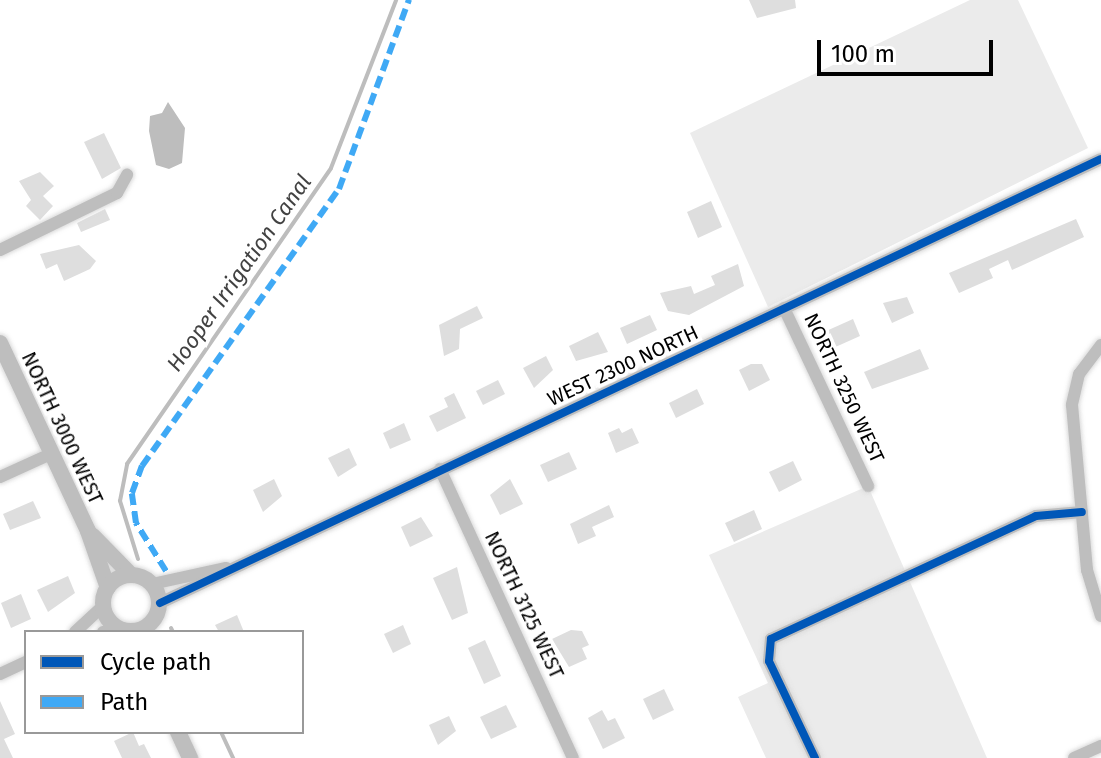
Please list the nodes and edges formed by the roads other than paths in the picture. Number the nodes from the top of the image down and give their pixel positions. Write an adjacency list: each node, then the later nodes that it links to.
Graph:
1 (1101, 159): 4 (street, WEST 2300 NORTH)
2 (127, 175): 3 (street)
3 (0, 250)
4 (784, 308): 8 (street, WEST 2300 NORTH); 10 (street, NORTH 3250 WEST)
5 (0, 343): 7 (main road, NORTH 3000 WEST)
6 (1101, 345): 11 (street)
7 (53, 453): 9 (street); 12 (main road, NORTH 3000 WEST)
8 (440, 469): 13 (street, WEST 2300 NORTH); 28 (street, NORTH 3125 WEST)
9 (0, 477)
10 (868, 486)
11 (1082, 512): 19 (street); 29 (street)
12 (88, 531): 14 (main road, NORTH 3000 WEST); 16 (main road, NORTH 3000 WEST)
13 (233, 566): 15 (street, WEST 2300 NORTH); 17 (street, WEST 2300 NORTH)
14 (131, 575): 15 (main road); 16 (main road)
15 (152, 584): 17 (main road)
16 (108, 588): 18 (main road)
17 (160, 603): 20 (main road)
18 (103, 606): 21 (street); 22 (main road)
19 (1101, 616)
20 (149, 629)
21 (77, 630)
22 (125, 630)
23 (24, 663): 24 (street)
24 (0, 674)
25 (179, 734): 27 (main road)
26 (1101, 746): 30 (street)
27 (190, 758)
28 (573, 758)
29 (815, 758)
30 (1074, 758)

